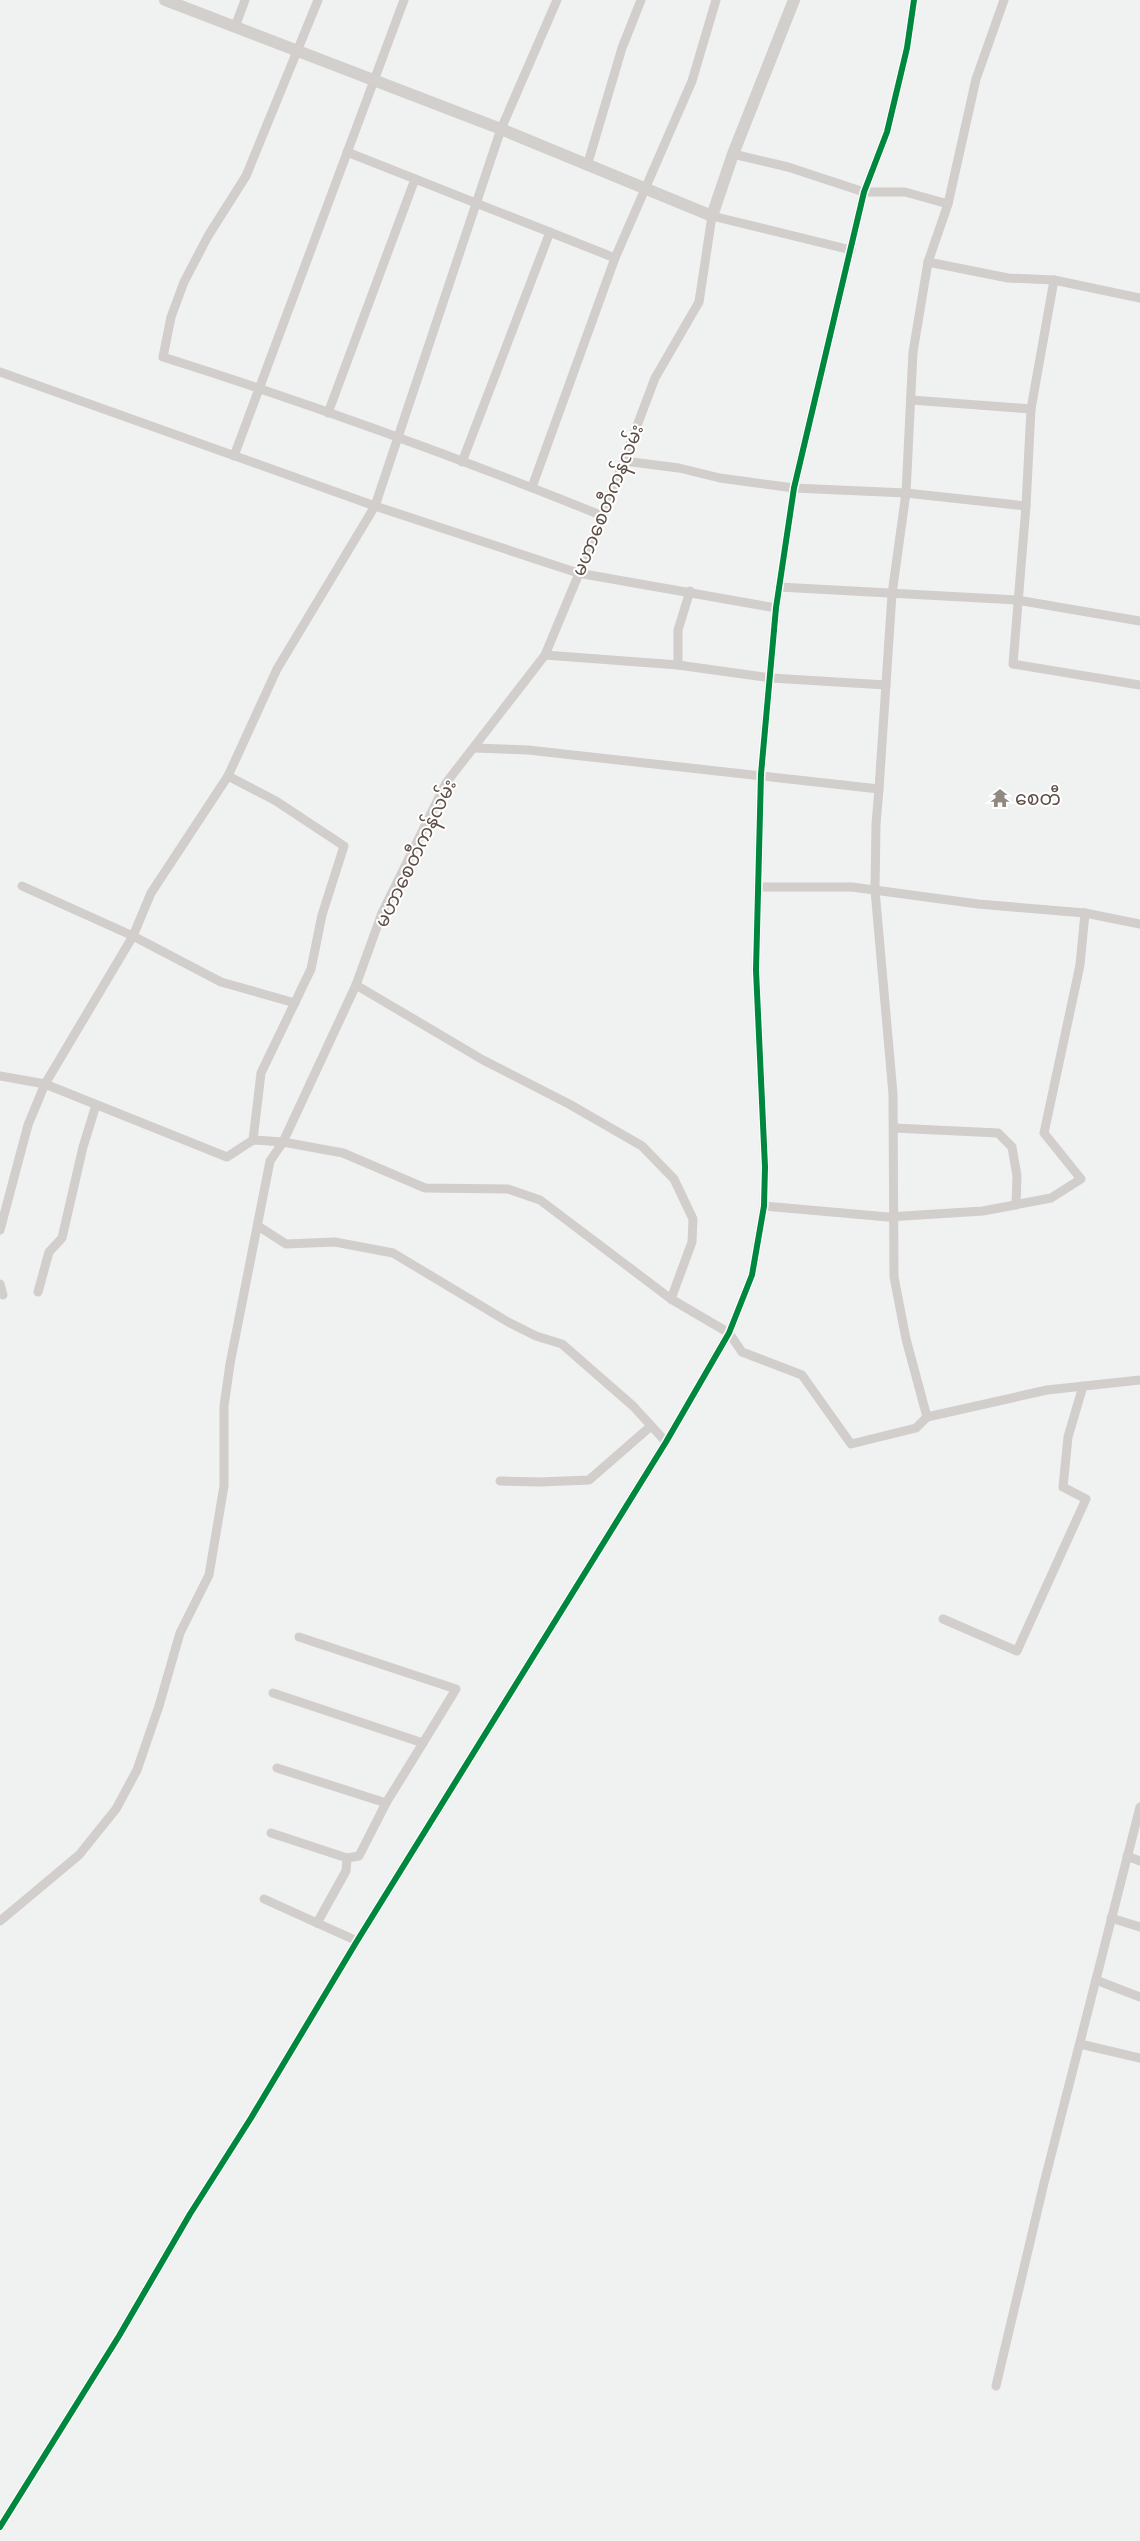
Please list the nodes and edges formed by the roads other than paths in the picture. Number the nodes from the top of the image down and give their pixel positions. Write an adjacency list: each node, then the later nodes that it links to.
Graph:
1 (168, 0): 11 (street)
2 (245, 0): 11 (street)
3 (318, 0): 12 (street)
4 (404, 0): 13 (street)
5 (557, 0): 14 (street)
6 (641, 0): 17 (street)
7 (716, 0): 19 (street)
8 (794, 0): 16 (street)
9 (914, 0): 20 (street)
10 (1004, 0): 22 (street)
11 (235, 27): 12 (street)
12 (298, 51): 13 (street); 31 (street)
13 (374, 80): 14 (street); 15 (street)
14 (501, 129): 17 (street); 21 (street)
15 (347, 152): 18 (street); 31 (street)
16 (733, 154): 20 (street); 23 (street)
17 (587, 166): 19 (street)
18 (415, 179): 21 (street); 34 (street)
19 (645, 188): 23 (street); 26 (street)
20 (864, 192): 22 (street); 25 (street)
21 (476, 203): 24 (street); 35 (street)
22 (948, 204): 27 (street)
23 (712, 216): 25 (street); 37 (street, မဟာစေတီကန်လမ်း)
24 (550, 232): 26 (street); 38 (street)
25 (851, 250): 40 (street)
26 (615, 258): 39 (street)
27 (928, 262): 28 (street); 32 (street)
28 (1054, 280): 29 (street); 33 (street)
29 (1140, 298)
30 (0, 372): 36 (street)
31 (258, 387): 34 (street); 36 (street)
32 (911, 400): 33 (street); 41 (street)
33 (1031, 409): 43 (street)
34 (328, 413): 35 (street)
35 (397, 438): 38 (street); 42 (street)
36 (234, 456): 42 (street)
37 (624, 461): 40 (street); 44 (street, မဟာစေတီကန်လမ်း)
38 (462, 462): 39 (street)
39 (532, 487): 44 (street)
40 (794, 488): 41 (street); 46 (street)
41 (906, 493): 43 (street); 48 (street)
42 (375, 506): 45 (street); 59 (street)
43 (1026, 506): 49 (street)
44 (603, 516): 45 (street, မဟာစေတီကန်လမ်း)
45 (578, 573): 47 (street); 52 (street, မဟာစေတီကန်လမ်း)
46 (779, 587): 48 (street); 50 (street)
47 (690, 591): 50 (street); 53 (street)
48 (892, 594): 49 (street); 56 (street)
49 (1017, 600): 51 (street); 55 (street)
50 (776, 608): 54 (street)
51 (1140, 621)
52 (545, 655): 53 (street); 57 (street, မဟာစေတီကန်လမ်း)
53 (678, 665): 54 (street)
54 (771, 678): 56 (street); 58 (street)
55 (1140, 684)
56 (886, 685): 60 (street)
57 (474, 748): 58 (street); 67 (street, မဟာစေတီကန်လမ်း)
58 (761, 774): 60 (street); 62 (street)
59 (228, 776): 66 (street); 68 (street)
60 (879, 789): 63 (street)
61 (22, 886): 66 (street)
62 (758, 887): 63 (street); 76 (street)
63 (876, 890): 64 (street); 72 (street)
64 (1085, 913): 65 (street); 75 (street)
65 (1140, 924)
66 (133, 936): 68 (street); 70 (street)
67 (356, 985): 74 (street, မဟာစေတီကန်လမ်း); 83 (street)
68 (295, 1003): 73 (street)
69 (0, 1076): 70 (street)
70 (45, 1084): 71 (street); 79 (street)
71 (96, 1105): 73 (street); 81 (street)
72 (894, 1128): 75 (street); 77 (street)
73 (253, 1140): 74 (street)
74 (283, 1142): 78 (street, မဟာစေတီကန်လမ်း); 83 (street)
75 (1016, 1205): 77 (street)
76 (764, 1206): 77 (street); 84 (street)
77 (894, 1215): 87 (street)
78 (258, 1226): 88 (street); 104 (street, မဟာစေတီကန်လမ်း)
79 (0, 1230)
80 (0, 1284): 82 (street)
81 (38, 1292)
82 (3, 1296)
83 (671, 1299): 84 (street)
84 (729, 1333): 87 (street); 89 (street)
85 (1140, 1380): 86 (street)
86 (1084, 1386): 87 (street); 91 (street)
87 (926, 1417)
88 (651, 1426): 89 (street); 90 (street)
89 (666, 1442): 107 (street)
90 (500, 1481)
91 (943, 1619)
92 (299, 1637): 94 (street)
93 (273, 1693): 94 (street)
94 (423, 1743): 96 (street)
95 (277, 1768): 96 (street)
96 (386, 1803): 100 (street)
97 (1140, 1807): 99 (street)
98 (271, 1833): 100 (street)
99 (1127, 1856): 101 (street); 103 (street)
100 (348, 1858): 105 (street)
101 (1140, 1860)
102 (264, 1899): 105 (street)
103 (1111, 1918): 106 (street); 108 (street)
104 (0, 1922)
105 (317, 1923): 107 (street)
106 (1140, 1927)
107 (357, 1941): 113 (street)
108 (1096, 1980): 109 (street); 110 (street)
109 (1140, 1997)
110 (1080, 2044): 111 (street); 112 (street)
111 (1140, 2058)
112 (996, 2386)
113 (0, 2527)

